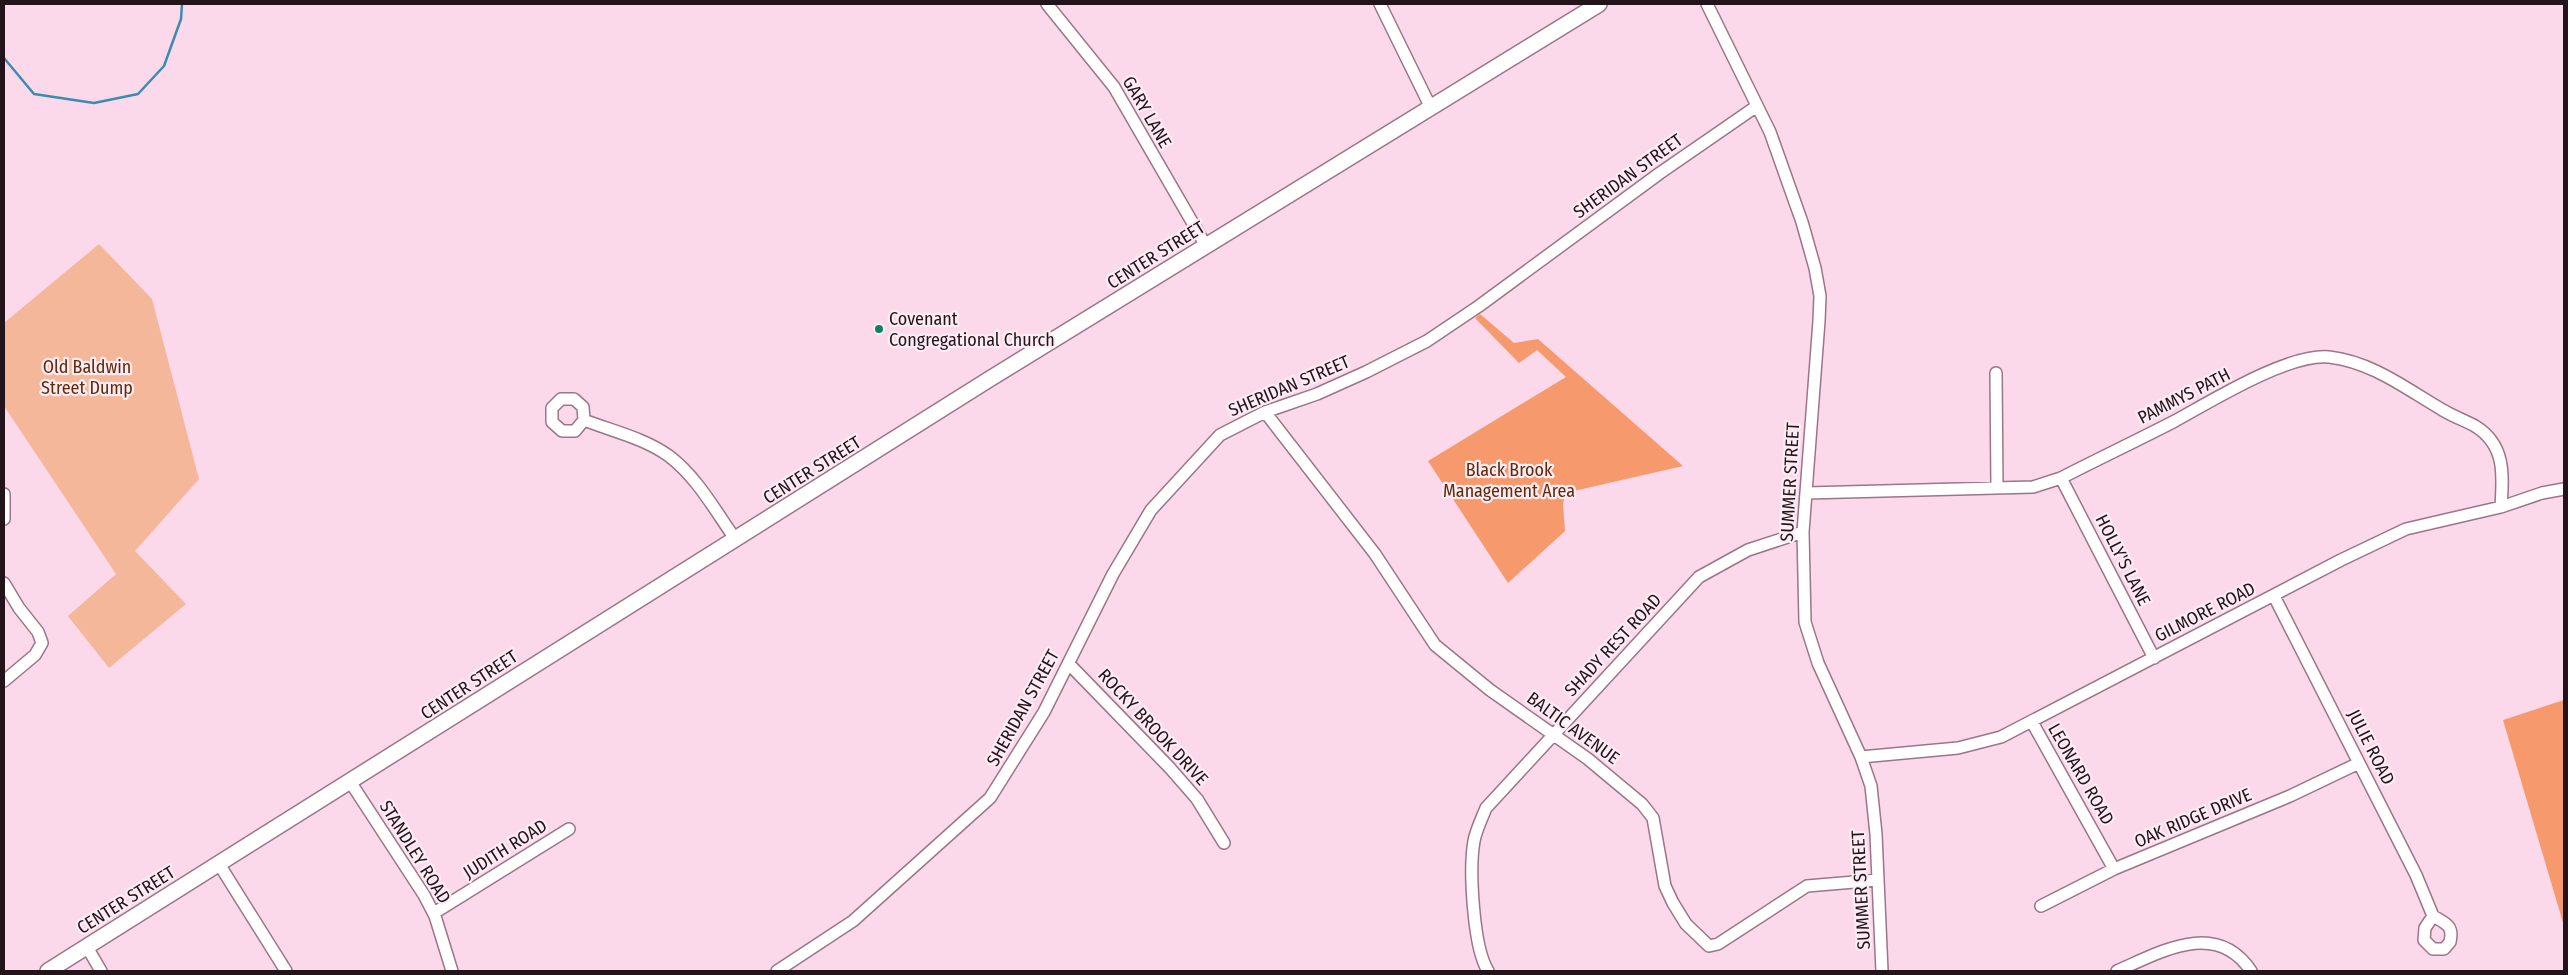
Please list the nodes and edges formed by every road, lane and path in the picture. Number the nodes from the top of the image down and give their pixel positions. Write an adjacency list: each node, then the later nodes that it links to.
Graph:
1 (1046, 4): 7 (street, GARY LANE)
2 (1380, 4): 6 (street)
3 (1599, 4): 6 (main road, CENTER STREET)
4 (1707, 4): 5 (street, SUMMER STREET)
5 (1757, 106): 9 (street, SHERIDAN STREET); 14 (street, SUMMER STREET)
6 (1431, 108): 7 (main road, CENTER STREET)
7 (1206, 246): 19 (main road, CENTER STREET)
8 (1996, 373): 12 (street)
9 (1265, 412): 23 (street, SHERIDAN STREET); 26 (street, BALTIC AVENUE)
10 (584, 420): 19 (street)
11 (2061, 478): 12 (street, PAMMYS PATH); 16 (street, PAMMYS PATH); 22 (street, HOLLY'S LANE)
12 (1997, 488): 14 (street, PAMMYS PATH)
13 (2564, 489): 16 (street, GILMORE ROAD)
14 (1807, 493): 18 (street, SUMMER STREET)
15 (4, 494): 17 (street)
16 (2501, 507): 21 (street, GILMORE ROAD)
17 (4, 519)
18 (1803, 532): 26 (street, SHADY REST ROAD); 27 (street, SUMMER STREET)
19 (736, 540): 29 (main road, CENTER STREET)
20 (4, 583): 24 (street)
21 (2274, 596): 22 (street, GILMORE ROAD); 28 (street, JULIE ROAD)
22 (2154, 658): 25 (street, GILMORE ROAD)
23 (1069, 664): 31 (street, ROCKY BROOK DRIVE); 43 (street, SHERIDAN STREET)
24 (4, 681)
25 (2032, 722): 27 (street, GILMORE ROAD); 33 (street, LEONARD ROAD)
26 (1555, 734): 34 (street, BALTIC AVENUE); 44 (street, SHADY REST ROAD)
27 (1862, 757): 34 (street, SUMMER STREET)
28 (2359, 763): 33 (street, OAK RIDGE DRIVE); 37 (street, JULIE ROAD)
29 (351, 782): 32 (main road, CENTER STREET); 36 (street, STANDLEY ROAD)
30 (569, 829): 36 (street, JUDITH ROAD)
31 (1224, 843)
32 (219, 864): 38 (main road, CENTER STREET); 41 (street)
33 (2114, 869): 35 (street, OAK RIDGE DRIVE)
34 (1878, 880): 45 (street, SUMMER STREET)
35 (2041, 906)
36 (434, 913): 42 (street, STANDLEY ROAD)
37 (2433, 916)
38 (87, 947): 39 (main road, CENTER STREET); 40 (street)
39 (48, 971)
40 (101, 971)
41 (286, 971)
42 (452, 971)
43 (777, 971)
44 (1488, 971)
45 (1882, 971)
46 (2117, 971): 47 (street)
47 (2251, 971)

